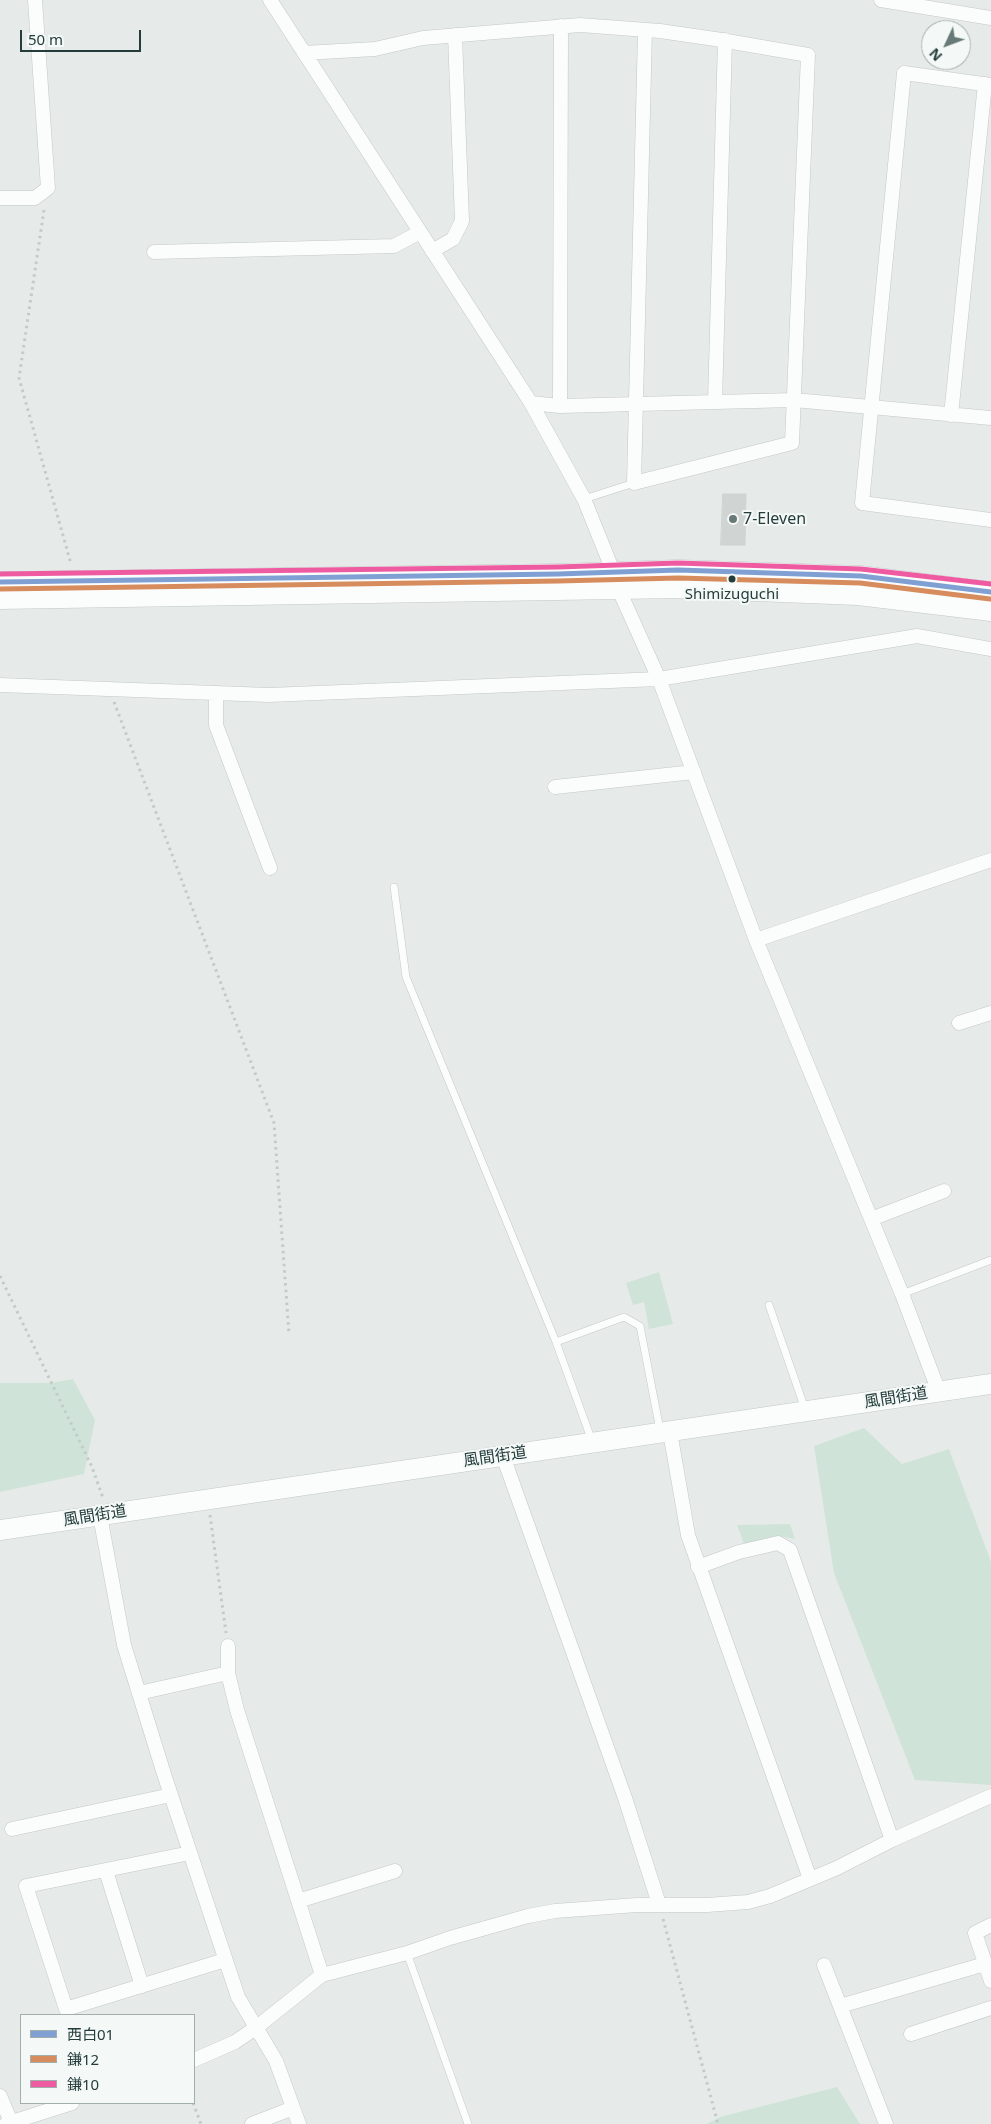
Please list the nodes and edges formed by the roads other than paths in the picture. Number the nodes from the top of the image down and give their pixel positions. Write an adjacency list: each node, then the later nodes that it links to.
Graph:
1 (35, 0): 11 (street)
2 (270, 0): 9 (street)
3 (881, 0): 4 (street)
4 (991, 18)
5 (561, 26): 6 (street); 7 (street); 19 (street)
6 (645, 30): 8 (street); 18 (street)
7 (455, 34): 9 (street); 13 (street)
8 (725, 40): 15 (street); 16 (street)
9 (304, 53): 12 (street)
10 (988, 84): 20 (street); 21 (street)
11 (0, 198)
12 (420, 232): 13 (street); 14 (street)
13 (432, 250): 17 (street)
14 (154, 252)
15 (794, 400): 16 (street); 20 (street); 23 (street)
16 (715, 402): 18 (street)
17 (531, 403): 19 (street); 24 (street)
18 (636, 404): 19 (street); 23 (street)
19 (560, 406)
20 (872, 407): 21 (street); 25 (street)
21 (951, 415): 22 (street)
22 (991, 418)
23 (634, 483): 24 (lane)
24 (584, 499): 26 (street)
25 (991, 520)
26 (616, 580): 27 (main road); 28 (main road); 29 (main road); 30 (main road); 32 (street)
27 (0, 582)
28 (991, 592)
29 (0, 599)
30 (991, 611)
31 (991, 648): 32 (street)
32 (659, 679): 34 (street); 35 (street)
33 (0, 686): 34 (street)
34 (216, 693): 38 (street)
35 (694, 772): 36 (street); 40 (street)
36 (555, 787)
37 (991, 860): 40 (street)
38 (270, 868)
39 (394, 887): 48 (lane)
40 (756, 940): 44 (street)
41 (991, 1013): 42 (street)
42 (959, 1023)
43 (944, 1191): 44 (street)
44 (871, 1219): 46 (street)
45 (991, 1260): 46 (lane)
46 (902, 1294): 50 (street)
47 (769, 1305): 51 (lane)
48 (556, 1342): 52 (lane); 53 (lane)
49 (991, 1384): 50 (main road, 風間街道)
50 (939, 1392): 51 (main road, 風間街道)
51 (806, 1412): 52 (main road, 風間街道)
52 (665, 1432): 53 (main road, 風間街道); 57 (street)
53 (593, 1443): 54 (main road, 風間街道)
54 (503, 1456): 55 (main road, 風間街道); 70 (street)
55 (104, 1515): 56 (main road, 風間街道); 60 (street)
56 (0, 1530)
57 (698, 1567): 64 (street); 68 (street)
58 (228, 1646): 59 (street)
59 (228, 1673): 60 (street); 69 (street)
60 (139, 1693): 61 (street)
61 (171, 1795): 63 (street); 65 (street)
62 (991, 1796): 64 (street)
63 (12, 1829)
64 (892, 1840): 68 (street)
65 (190, 1853): 66 (street); 73 (street)
66 (106, 1870): 78 (street); 78 (street)
67 (395, 1871): 69 (street)
68 (810, 1879): 70 (street)
69 (298, 1901): 76 (street)
70 (659, 1904): 72 (street)
71 (991, 1925): 74 (street)
72 (407, 1953): 76 (street); 90 (lane)
73 (225, 1960): 78 (street); 81 (street)
74 (985, 1964): 77 (street); 79 (street)
75 (824, 1965): 79 (street)
76 (322, 1975): 81 (street)
77 (991, 1982)
78 (142, 1986)
79 (840, 2006): 91 (street)
80 (991, 2008): 82 (street)
81 (256, 2027): 83 (street); 86 (street)
82 (911, 2034)
83 (195, 2060)
84 (0, 2096): 87 (street)
85 (69, 2104): 87 (street)
86 (293, 2108): 88 (street); 89 (street)
87 (8, 2123)
88 (252, 2124)
89 (299, 2124)
90 (468, 2124)
91 (886, 2124)

